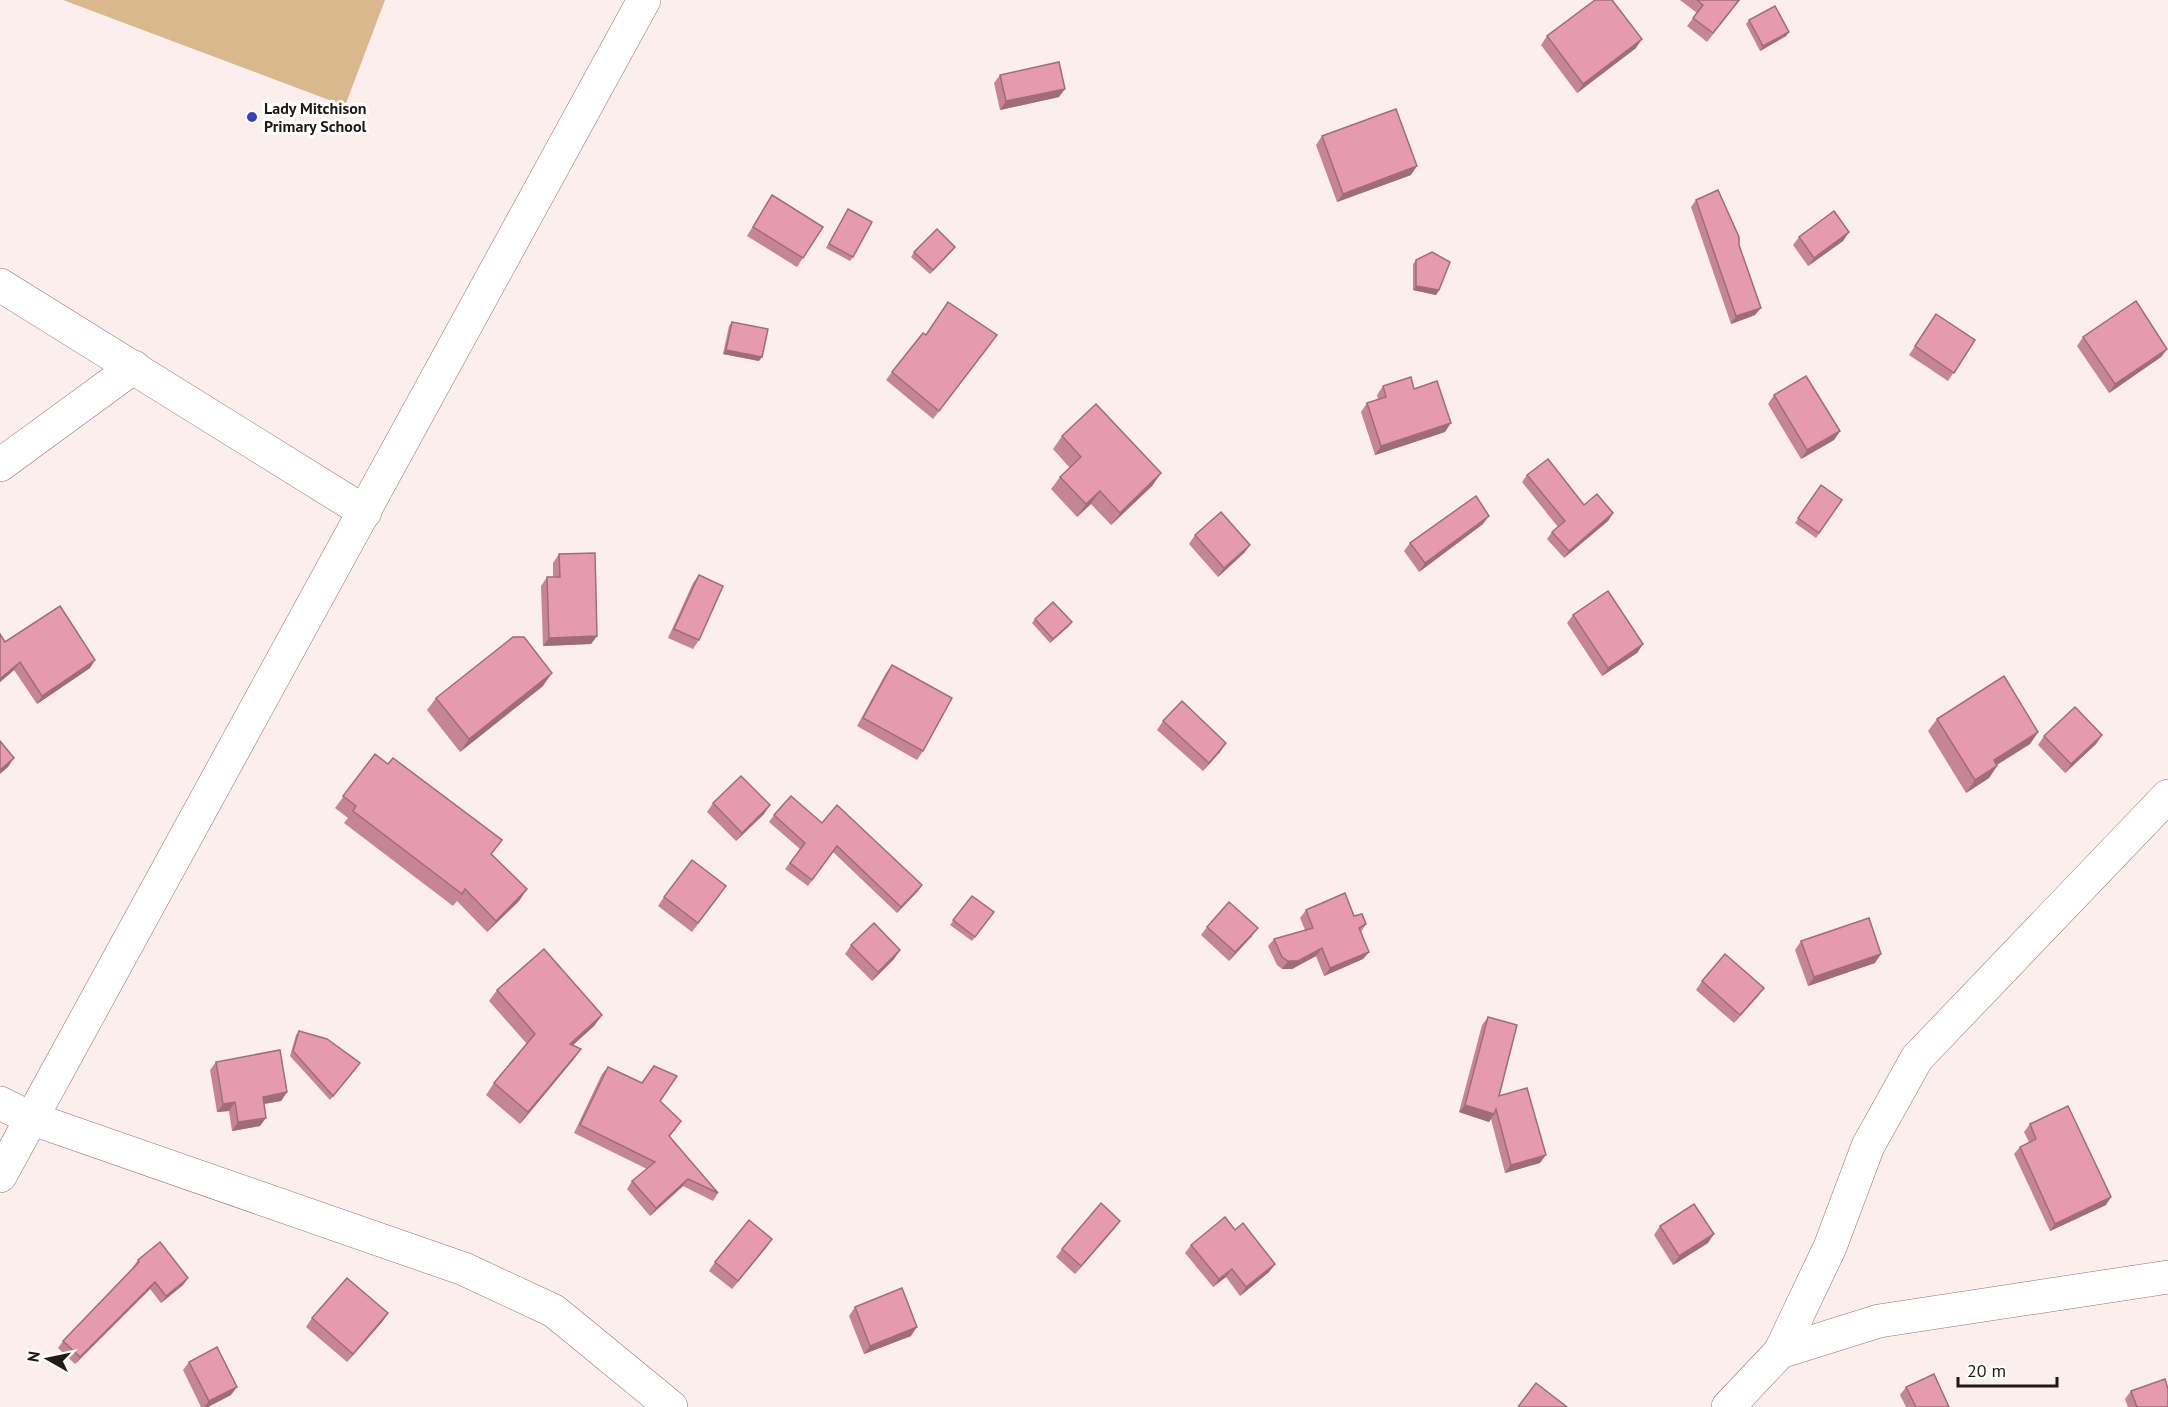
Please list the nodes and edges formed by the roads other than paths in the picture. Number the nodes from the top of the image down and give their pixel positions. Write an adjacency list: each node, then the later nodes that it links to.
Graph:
1 (644, 0): 5 (street)
2 (0, 285): 3 (street)
3 (135, 367): 4 (street); 5 (street)
4 (0, 465)
5 (365, 512): 8 (street)
6 (2168, 795): 11 (street)
7 (0, 1103): 8 (street)
8 (30, 1118): 9 (street); 12 (street)
9 (0, 1176)
10 (2168, 1277): 11 (street)
11 (1780, 1352): 13 (street)
12 (671, 1407)
13 (1728, 1407)

